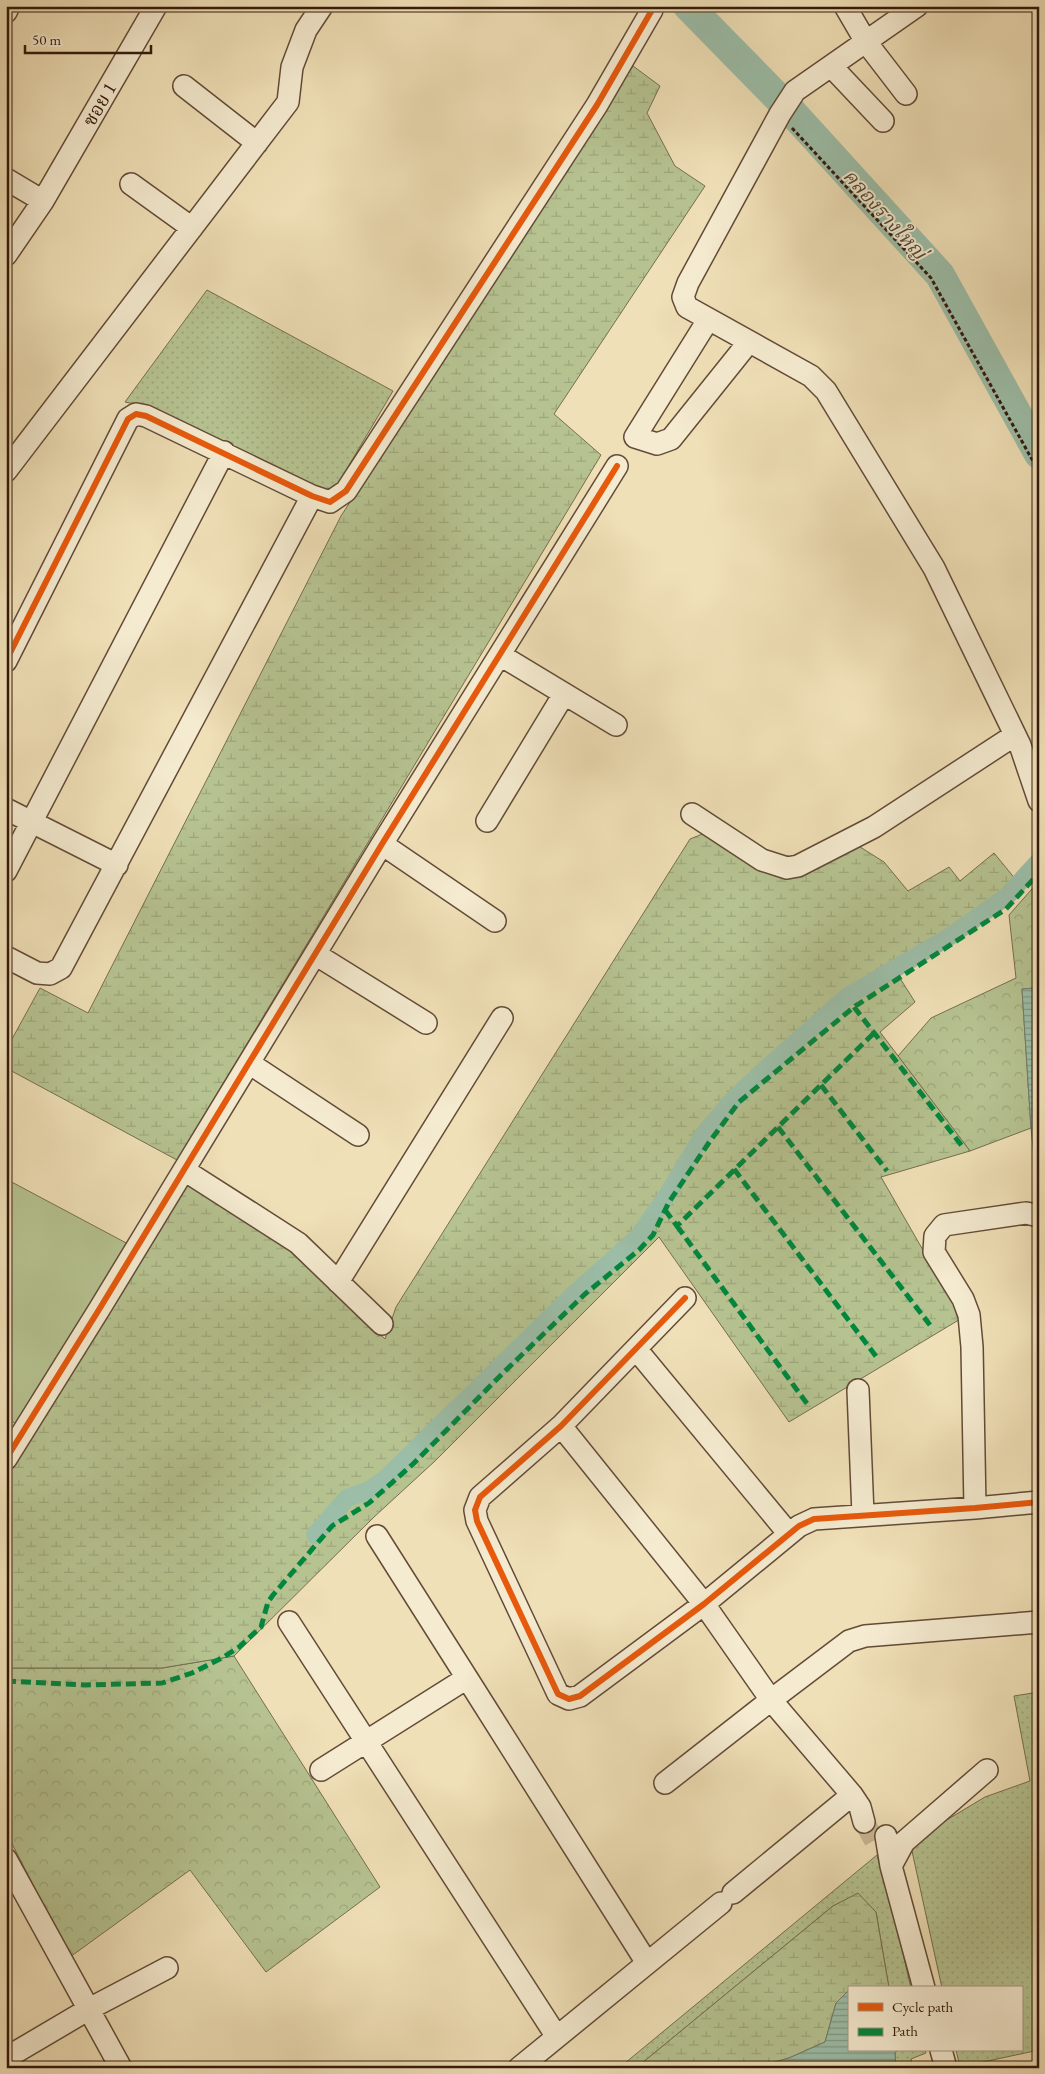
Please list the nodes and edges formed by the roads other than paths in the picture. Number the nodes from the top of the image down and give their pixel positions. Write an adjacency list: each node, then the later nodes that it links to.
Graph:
1 (10, 6): 7 (street)
2 (156, 6): 16 (street, ซอย 1)
3 (322, 6): 13 (street)
4 (845, 6): 8 (street)
5 (917, 6): 8 (street)
6 (652, 10): 24 (street)
7 (6, 12)
8 (866, 42): 9 (street); 11 (street)
9 (831, 66): 12 (street); 19 (street)
10 (184, 86): 13 (street)
11 (906, 94)
12 (883, 121)
13 (257, 143): 17 (street)
14 (6, 179): 16 (street)
15 (131, 184): 17 (street)
16 (43, 201): 18 (street, ซอย 1)
17 (192, 228): 22 (street)
18 (6, 255)
19 (708, 320): 20 (street); 20 (street)
20 (748, 342): 29 (street)
21 (224, 452): 24 (street); 26 (street); 34 (street)
22 (8, 466)
23 (617, 466): 25 (street)
24 (312, 496): 36 (street)
25 (500, 655): 27 (street); 35 (street)
26 (6, 661)
27 (564, 694): 28 (street); 33 (street)
28 (616, 725)
29 (1015, 735): 30 (street); 32 (street)
30 (1039, 800)
31 (6, 809): 34 (street)
32 (692, 814)
33 (487, 821)
34 (32, 822): 36 (street); 37 (street)
35 (382, 844): 38 (street); 39 (street)
36 (118, 865): 40 (street)
37 (6, 871)
38 (495, 921)
39 (315, 954): 42 (street); 43 (street)
40 (6, 957)
41 (502, 1018): 47 (street)
42 (426, 1023)
43 (249, 1063): 44 (street); 45 (street)
44 (358, 1135)
45 (184, 1170): 47 (street); 53 (street)
46 (1039, 1216): 55 (street)
47 (338, 1282): 49 (street)
48 (685, 1298): 50 (street)
49 (382, 1324)
50 (636, 1349): 52 (street); 57 (street)
51 (858, 1390): 56 (street)
52 (561, 1426): 59 (street); 59 (street)
53 (6, 1458)
54 (1039, 1502): 55 (street)
55 (975, 1508): 56 (street)
56 (863, 1516): 57 (street)
57 (789, 1534): 59 (street)
58 (377, 1536): 62 (street)
59 (704, 1604): 63 (street)
60 (289, 1622): 64 (street)
61 (1039, 1622): 63 (street)
62 (467, 1678): 64 (street); 71 (street)
63 (771, 1700): 67 (street); 71 (street)
64 (367, 1741): 65 (street); 75 (street)
65 (321, 1770)
66 (987, 1770): 70 (street)
67 (665, 1783)
68 (881, 1840): 70 (street)
69 (6, 1859): 74 (street)
70 (891, 1866): 73 (street)
71 (647, 1963): 75 (street)
72 (167, 1968): 74 (street)
73 (923, 1986)
74 (89, 2009): 77 (street); 78 (street)
75 (557, 2037): 79 (street)
76 (942, 2052): 80 (street)
77 (6, 2058)
78 (121, 2068)
79 (519, 2068)
80 (946, 2068)

